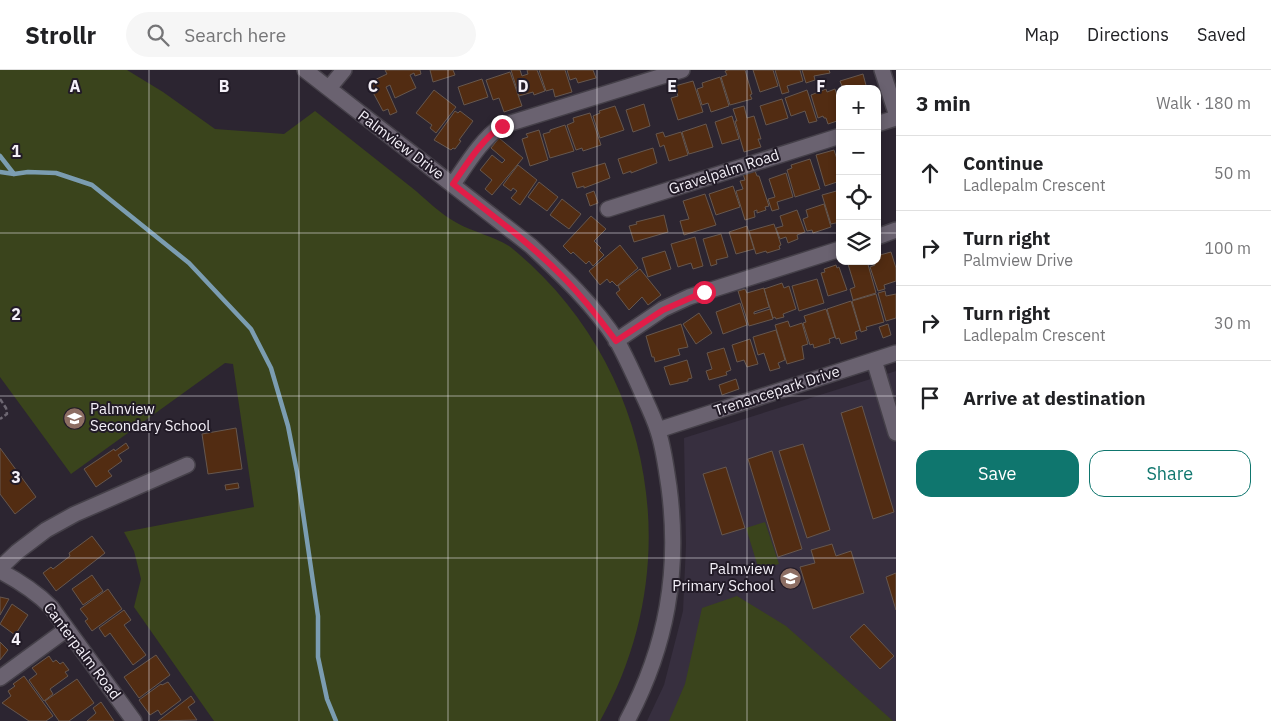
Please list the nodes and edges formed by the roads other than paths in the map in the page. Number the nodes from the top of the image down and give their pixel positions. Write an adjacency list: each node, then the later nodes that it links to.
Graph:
1 (305, 70): 5 (street, Palmview Drive)
2 (344, 70): 5 (street)
3 (682, 70): 10 (street)
4 (882, 70): 6 (street)
5 (329, 88): 10 (street, Palmview Drive)
6 (896, 113)
7 (896, 118): 8 (street)
8 (881, 123)
9 (836, 137): 11 (street, Gravelpalm Road)
10 (453, 184): 15 (street, Palmview Drive)
11 (608, 209)
12 (896, 230): 13 (street)
13 (881, 236)
14 (836, 250): 15 (street)
15 (616, 341): 18 (street, Palmview Drive)
16 (896, 353): 17 (street, Trenancepark Drive)
17 (874, 360): 18 (street, Trenancepark Drive); 19 (street)
18 (658, 430): 25 (street, Palmview Drive)
19 (896, 434)
20 (187, 465): 21 (street)
21 (0, 569): 22 (street, Canterpalm Road)
22 (67, 629): 23 (street); 24 (street, Canterpalm Road)
23 (0, 678)
24 (134, 721)
25 (627, 721)

